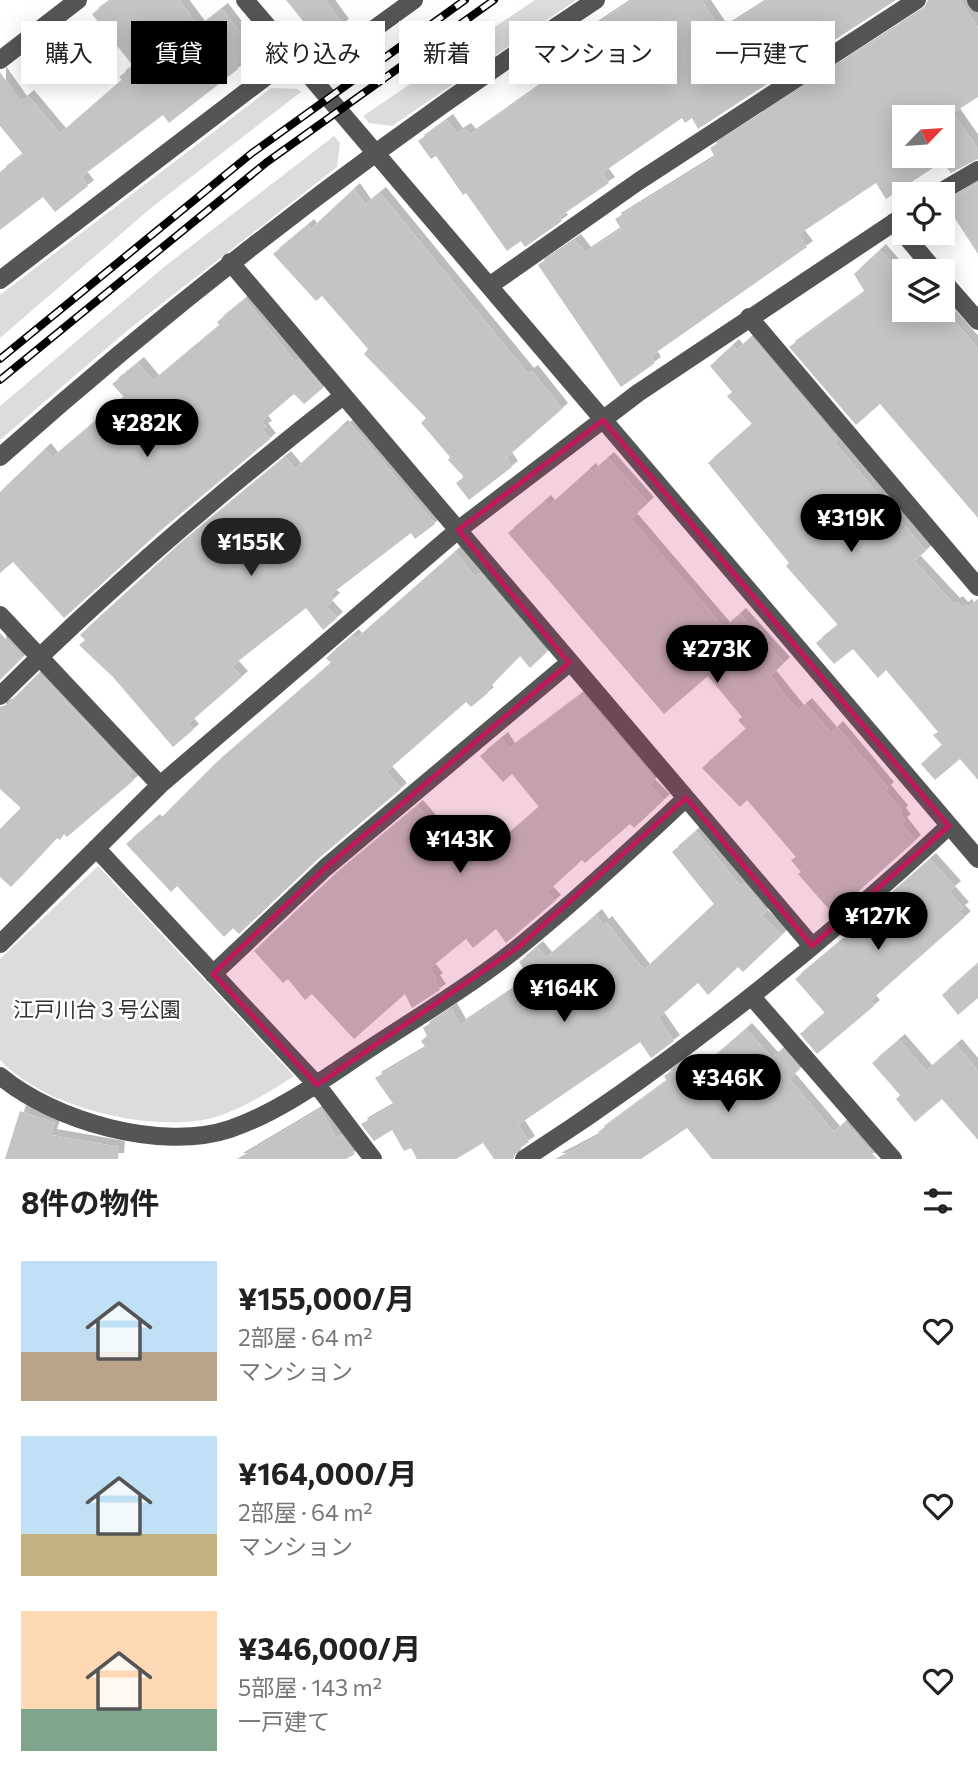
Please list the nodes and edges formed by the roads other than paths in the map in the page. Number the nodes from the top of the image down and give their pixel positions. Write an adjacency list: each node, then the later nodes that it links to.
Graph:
1 (78, 0): 8 (street)
2 (245, 0): 6 (street)
3 (414, 0): 7 (street)
4 (596, 0): 11 (street)
5 (917, 0): 17 (street)
6 (263, 21)
7 (385, 21)
8 (0, 60)
9 (256, 84): 16 (street)
10 (316, 84): 11 (street)
11 (375, 152): 15 (street); 17 (street)
12 (978, 170): 13 (street)
13 (955, 183)
14 (892, 224): 19 (street)
15 (230, 262): 21 (street); 23 (street)
16 (0, 280)
17 (489, 286): 22 (street)
18 (955, 295): 20 (street)
19 (749, 317): 22 (street); 25 (street)
20 (978, 321)
21 (343, 396): 24 (street); 27 (street)
22 (603, 420): 24 (street); 32 (street)
23 (0, 457)
24 (458, 530): 28 (street); 30 (street)
25 (978, 587)
26 (0, 615): 27 (street)
27 (40, 657): 29 (street); 30 (street)
28 (569, 663): 31 (street); 37 (street)
29 (0, 696)
30 (160, 785): 33 (street)
31 (687, 798): 36 (street); 40 (street)
32 (949, 826): 34 (street); 36 (street)
33 (96, 848): 35 (street); 37 (street)
34 (978, 859)
35 (0, 944)
36 (812, 946): 38 (street)
37 (213, 974): 40 (street)
38 (753, 998): 42 (street); 43 (street)
39 (0, 1076): 40 (street)
40 (317, 1085): 41 (street)
41 (373, 1159)
42 (524, 1159)
43 (893, 1159)

